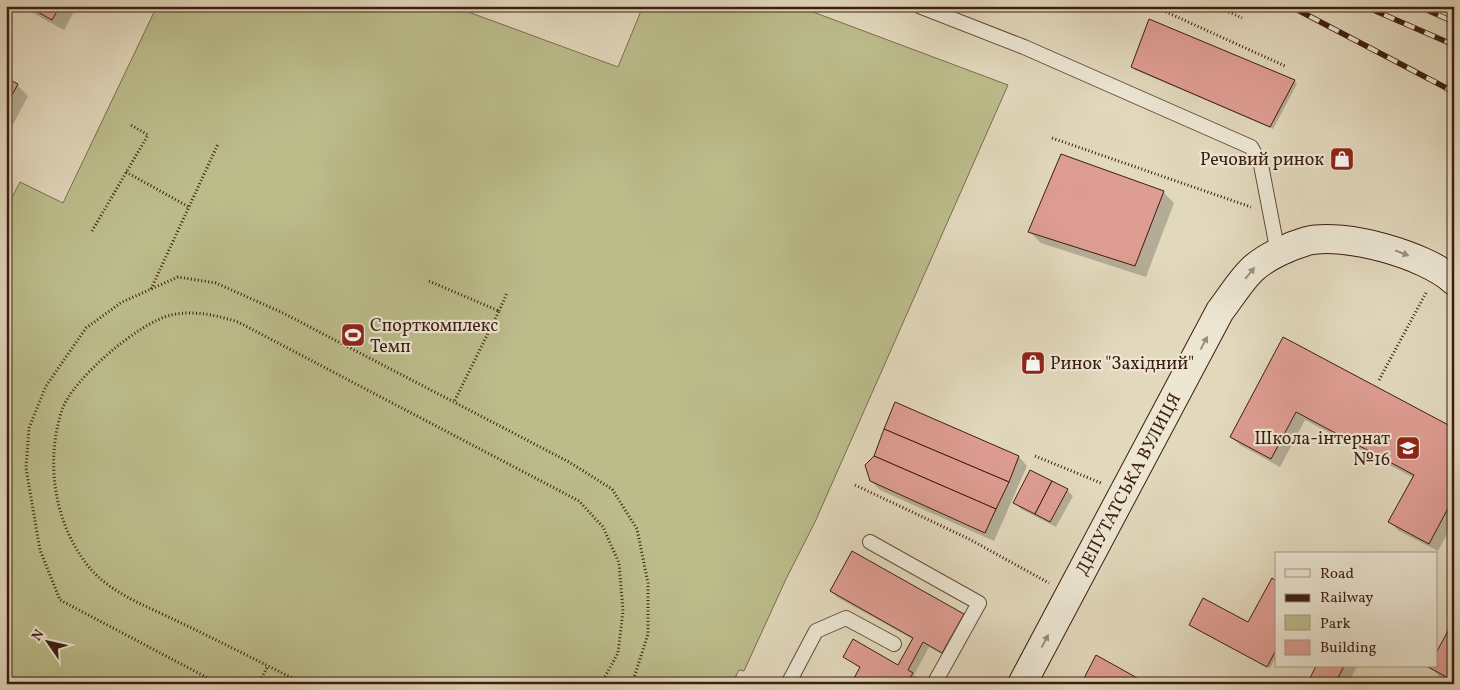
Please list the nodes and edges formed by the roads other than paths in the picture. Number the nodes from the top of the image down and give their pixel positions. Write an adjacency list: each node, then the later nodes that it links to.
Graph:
1 (919, 6): 2 (lane)
2 (1278, 253): 3 (main road, ДЕПУТАТСЬКА ВУЛИЦЯ, one-way to 3); 8 (main road, ДЕПУТАТСЬКА ВУЛИЦЯ, one-way to 2)
3 (1441, 283)
4 (870, 542): 7 (lane)
5 (894, 644): 6 (lane)
6 (788, 684)
7 (934, 684)
8 (1022, 684)

